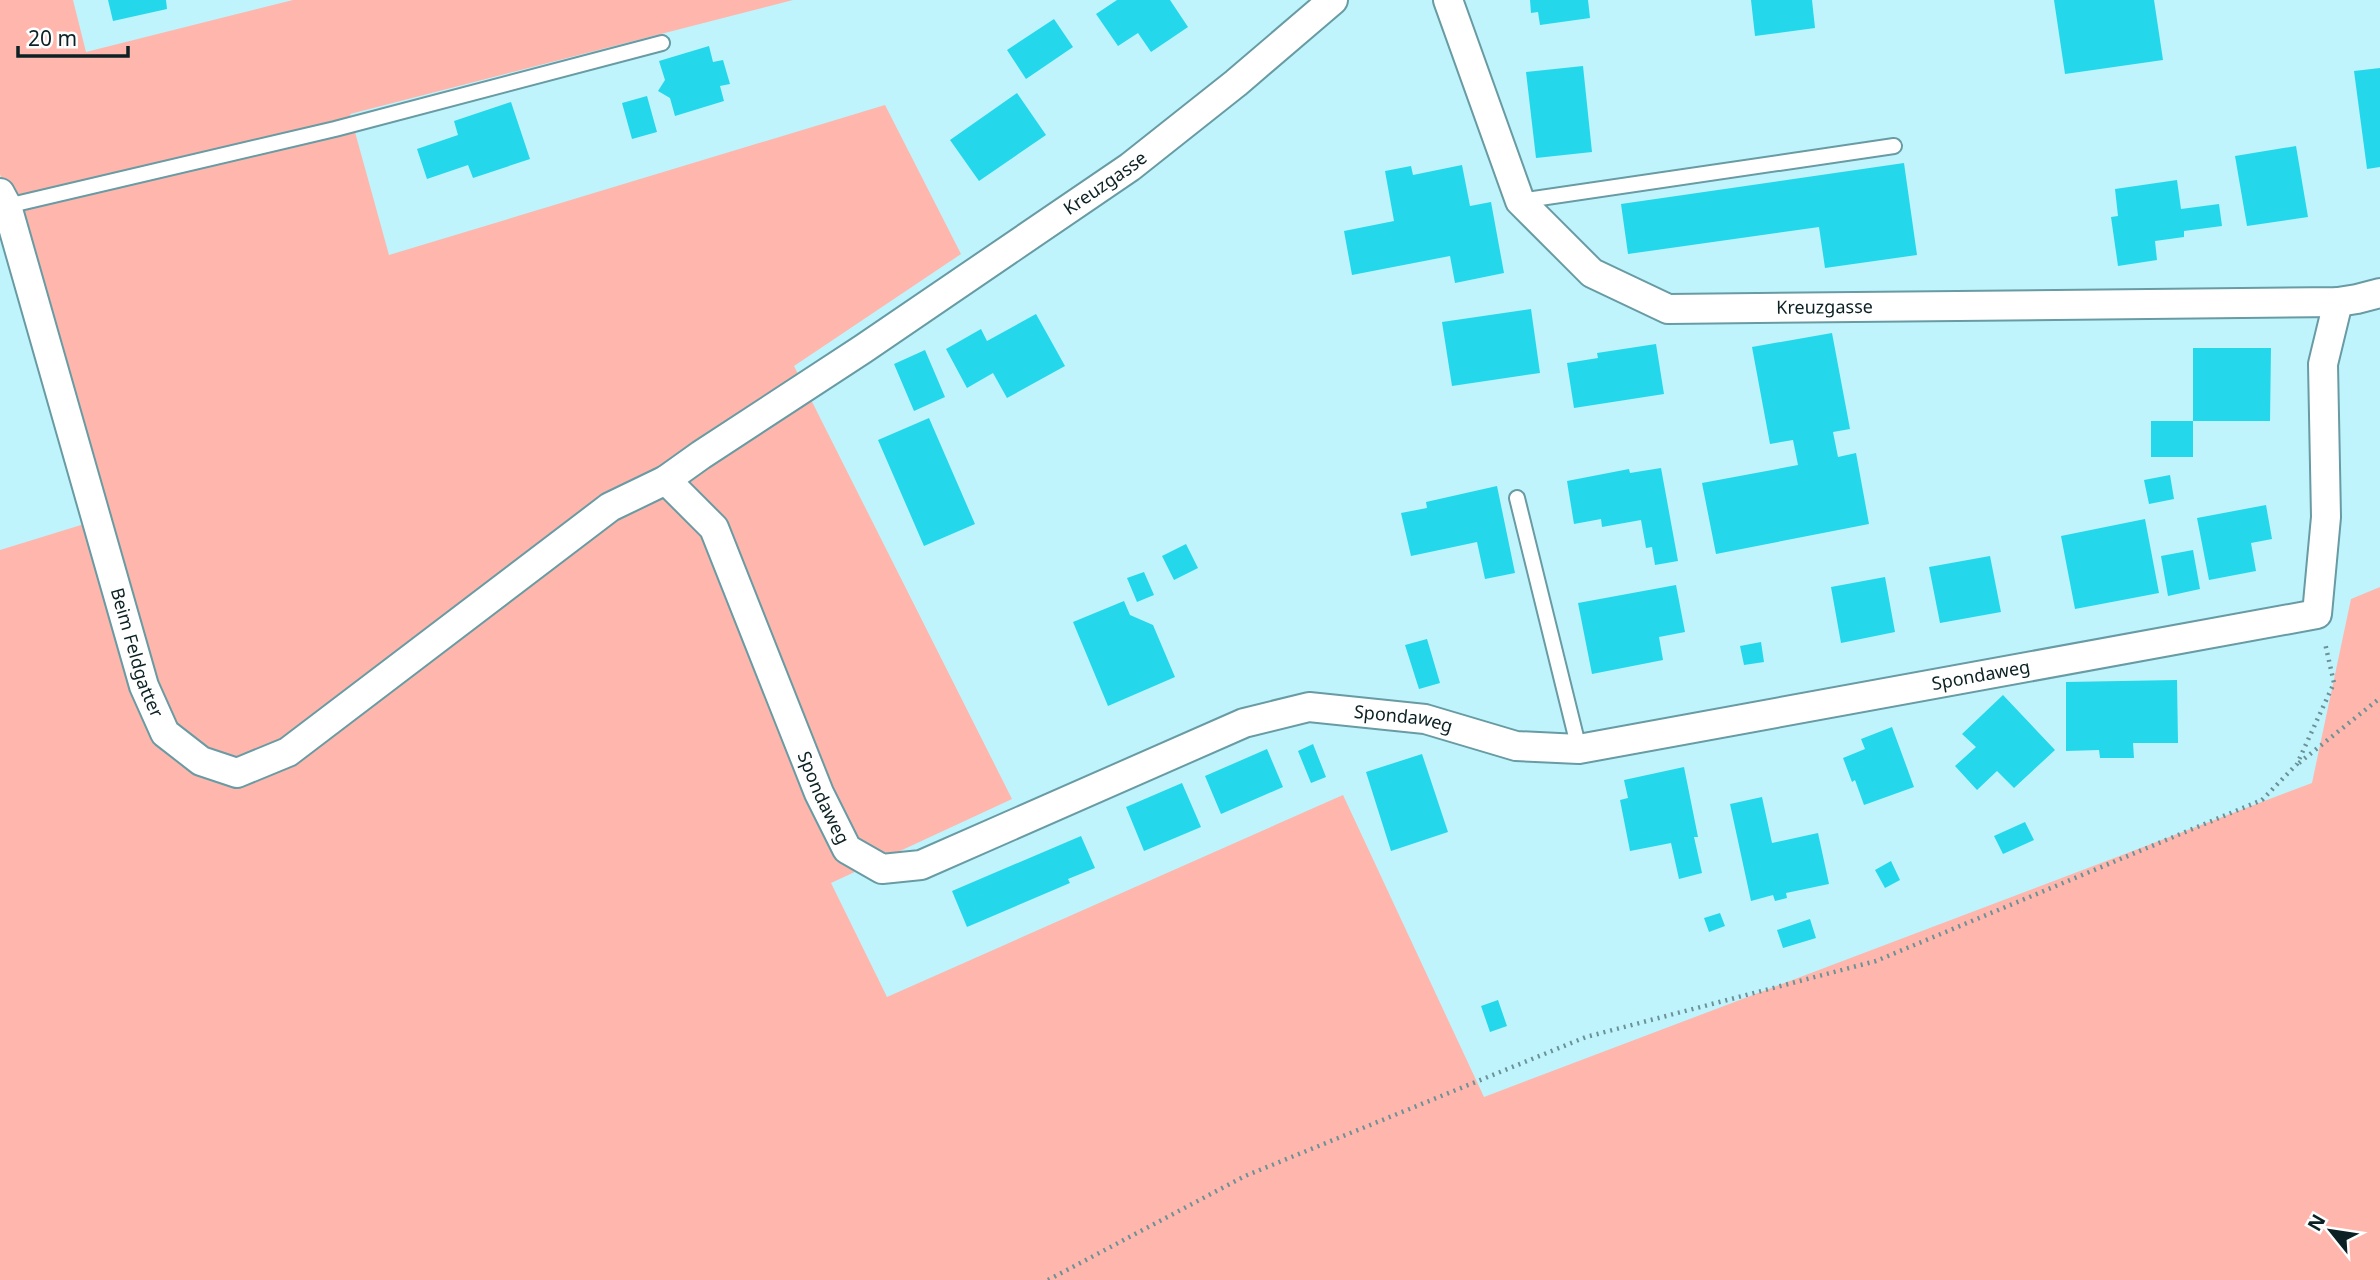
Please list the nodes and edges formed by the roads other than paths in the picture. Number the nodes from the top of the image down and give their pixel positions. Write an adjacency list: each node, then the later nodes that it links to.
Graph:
1 (1333, 0): 9 (street, Kreuzgasse)
2 (1448, 0): 6 (street, Kreuzgasse)
3 (662, 43): 5 (lane)
4 (1895, 146): 6 (lane)
5 (4, 199): 9 (street, Beim Feldgatter)
6 (1520, 201): 8 (street, Kreuzgasse)
7 (2380, 293): 8 (street, Kreuzgasse)
8 (2338, 302): 11 (street, Spondaweg)
9 (666, 480): 11 (street, Spondaweg)
10 (1517, 498): 11 (lane)
11 (1579, 749)

